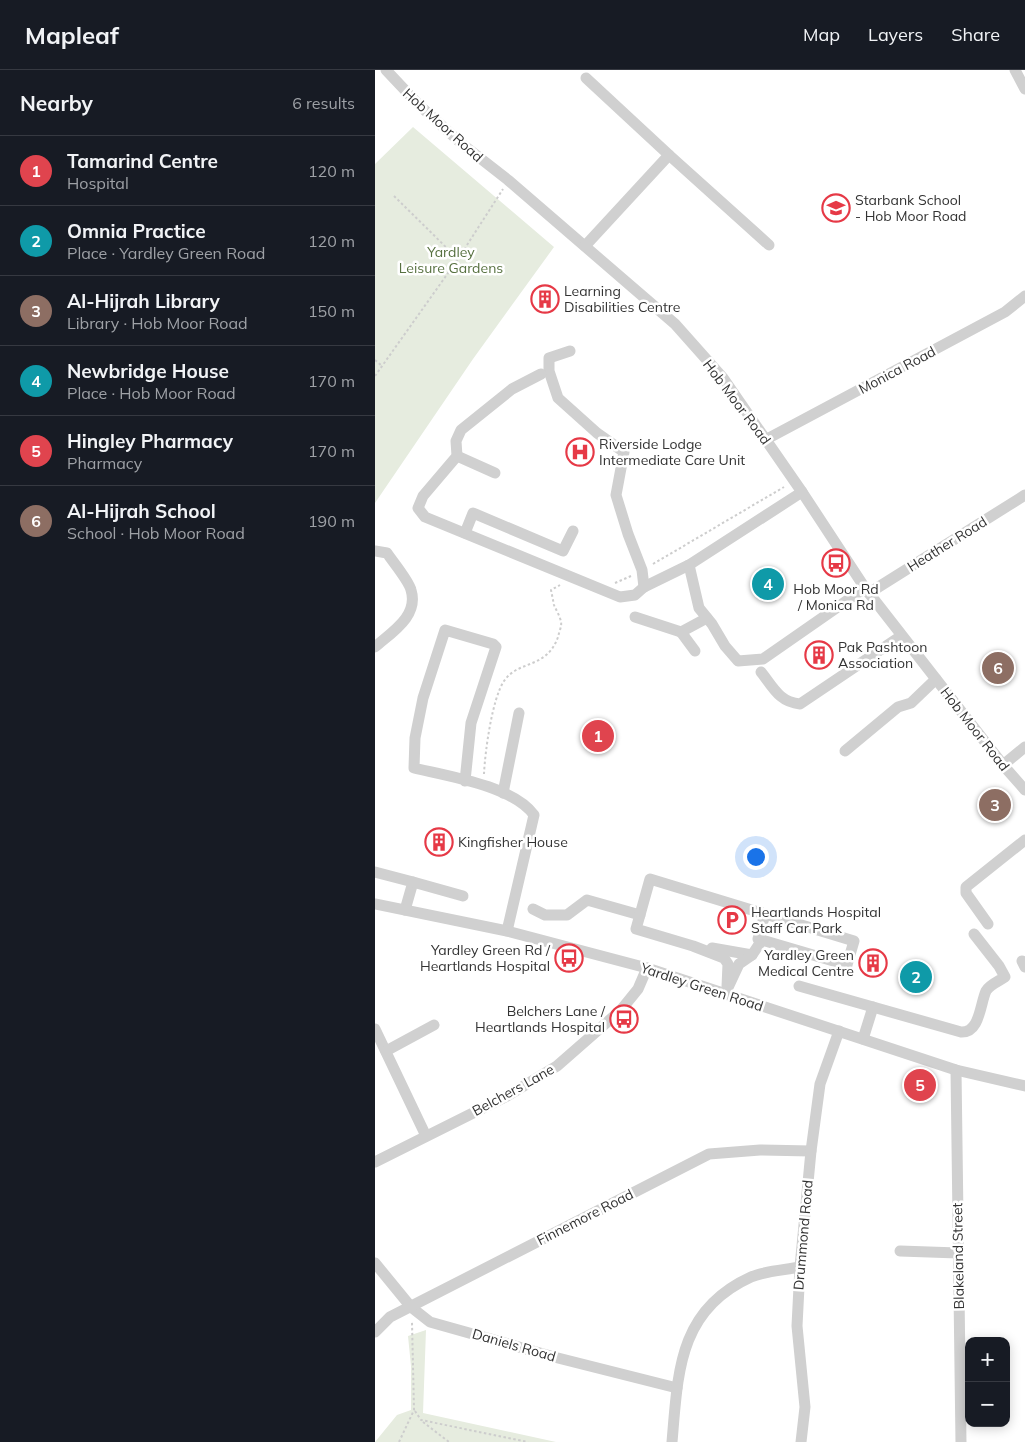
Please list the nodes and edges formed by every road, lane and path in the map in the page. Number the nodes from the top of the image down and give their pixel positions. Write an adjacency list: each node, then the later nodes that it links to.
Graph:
1 (386, 70): 6 (street, Hob Moor Road)
2 (1015, 70): 4 (street)
3 (586, 78): 5 (street)
4 (1025, 89)
5 (669, 156): 8 (street); 9 (street)
6 (508, 180): 9 (street, Hob Moor Road); 10 (path)
7 (394, 196): 10 (path)
8 (769, 244)
9 (585, 246): 17 (street, Hob Moor Road)
10 (458, 259): 14 (path)
11 (1025, 296): 17 (street, Monica Road)
12 (570, 351): 27 (street)
13 (375, 360): 14 (path)
14 (383, 366): 16 (path)
15 (541, 374): 18 (street)
16 (375, 376)
17 (765, 440): 20 (street, Hob Moor Road)
18 (457, 456): 19 (street); 24 (street)
19 (495, 472)
20 (794, 481): 21 (street, Hob Moor Road); 27 (path)
21 (802, 492): 26 (street); 31 (street, Hob Moor Road)
22 (1025, 495): 31 (street, Heather Road)
23 (573, 531): 24 (street)
24 (465, 533): 28 (street)
25 (375, 551): 36 (street)
26 (689, 565): 30 (street); 33 (street)
27 (642, 570): 29 (path); 30 (street)
28 (573, 578): 30 (street); 45 (path)
29 (607, 582)
30 (644, 587)
31 (867, 591): 33 (street, Heather Road); 35 (street, Hob Moor Road)
32 (635, 617): 34 (street)
33 (707, 618): 34 (street)
34 (681, 632): 37 (street)
35 (901, 636): 38 (street); 39 (street, Hob Moor Road)
36 (375, 647)
37 (695, 651)
38 (761, 672)
39 (936, 680): 42 (street); 43 (street, Hob Moor Road)
40 (519, 713): 47 (street)
41 (1025, 747): 43 (street)
42 (845, 751)
43 (1003, 765): 46 (street, Hob Moor Road)
44 (465, 781): 44 (street); 45 (street)
45 (483, 784): 47 (street)
46 (1025, 790)
47 (503, 794): 53 (street)
48 (1025, 840): 57 (street)
49 (375, 872): 50 (street)
50 (413, 882): 51 (street); 54 (street)
51 (463, 896)
52 (375, 904): 54 (street, Yardley Green Road)
53 (513, 905): 56 (street); 58 (street)
54 (405, 910): 58 (street, Yardley Green Road)
55 (765, 914): 56 (street); 60 (street); 62 (street)
56 (640, 915): 61 (street)
57 (989, 924)
58 (507, 931): 63 (street, Yardley Green Road)
59 (974, 934): 66 (street)
60 (758, 939)
61 (693, 946): 62 (street); 64 (street)
62 (752, 955): 64 (street)
63 (647, 968): 64 (street, Yardley Green Road); 74 (street, Belchers Lane)
64 (728, 985): 69 (street, Yardley Green Road)
65 (799, 986): 66 (street)
66 (873, 1007): 70 (street)
67 (434, 1025): 71 (street)
68 (375, 1029): 71 (street)
69 (839, 1031): 70 (street, Yardley Green Road); 75 (street, Drummond Road)
70 (863, 1039): 72 (street, Yardley Green Road)
71 (386, 1051): 74 (street)
72 (956, 1070): 73 (street, Yardley Green Road); 78 (street, Blakeland Street)
73 (1025, 1086)
74 (426, 1136): 76 (street, Belchers Lane)
75 (811, 1151): 80 (street, Drummond Road); 81 (street, Finnemore Road)
76 (375, 1162)
77 (900, 1251): 78 (street)
78 (958, 1253): 91 (street, Blakeland Street)
79 (375, 1263): 81 (street, Daniels Road)
80 (800, 1267): 83 (street); 90 (street, Drummond Road)
81 (411, 1307): 82 (street, Finnemore Road); 83 (street, Daniels Road); 84 (path)
82 (375, 1332)
83 (677, 1388): 89 (street)
84 (414, 1410): 85 (path); 86 (path)
85 (421, 1420): 87 (path); 88 (path)
86 (399, 1442)
87 (449, 1442)
88 (528, 1442)
89 (672, 1442)
90 (801, 1442)
91 (961, 1442)

